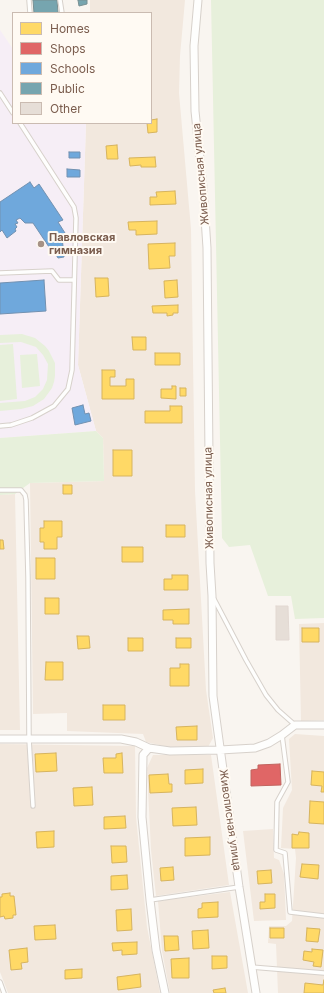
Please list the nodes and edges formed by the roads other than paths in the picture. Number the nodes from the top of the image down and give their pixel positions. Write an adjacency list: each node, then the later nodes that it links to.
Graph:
1 (29, 0): 4 (lane)
2 (60, 0): 5 (lane)
3 (198, 0): 13 (street, Живописная улица)
4 (30, 12)
5 (62, 12)
6 (0, 93): 7 (lane)
7 (12, 111)
8 (21, 124): 10 (lane)
9 (0, 274): 10 (lane)
10 (74, 280): 11 (lane)
11 (0, 426)
12 (0, 490): 18 (lane)
13 (212, 596): 14 (lane); 20 (street, Живописная улица)
14 (295, 725): 15 (street); 16 (street)
15 (324, 725)
16 (282, 735): 20 (street); 24 (lane)
17 (0, 739): 18 (street)
18 (29, 739): 19 (street); 21 (lane)
19 (149, 748): 20 (street); 23 (street)
20 (220, 750): 22 (street, Живописная улица)
21 (33, 806)
22 (239, 887): 23 (lane); 25 (street, Живописная улица)
23 (150, 900): 29 (street)
24 (324, 916)
25 (251, 967): 26 (lane); 30 (street, Живописная улица)
26 (324, 973)
27 (0, 982): 28 (lane)
28 (4, 993)
29 (166, 993)
30 (256, 993)

